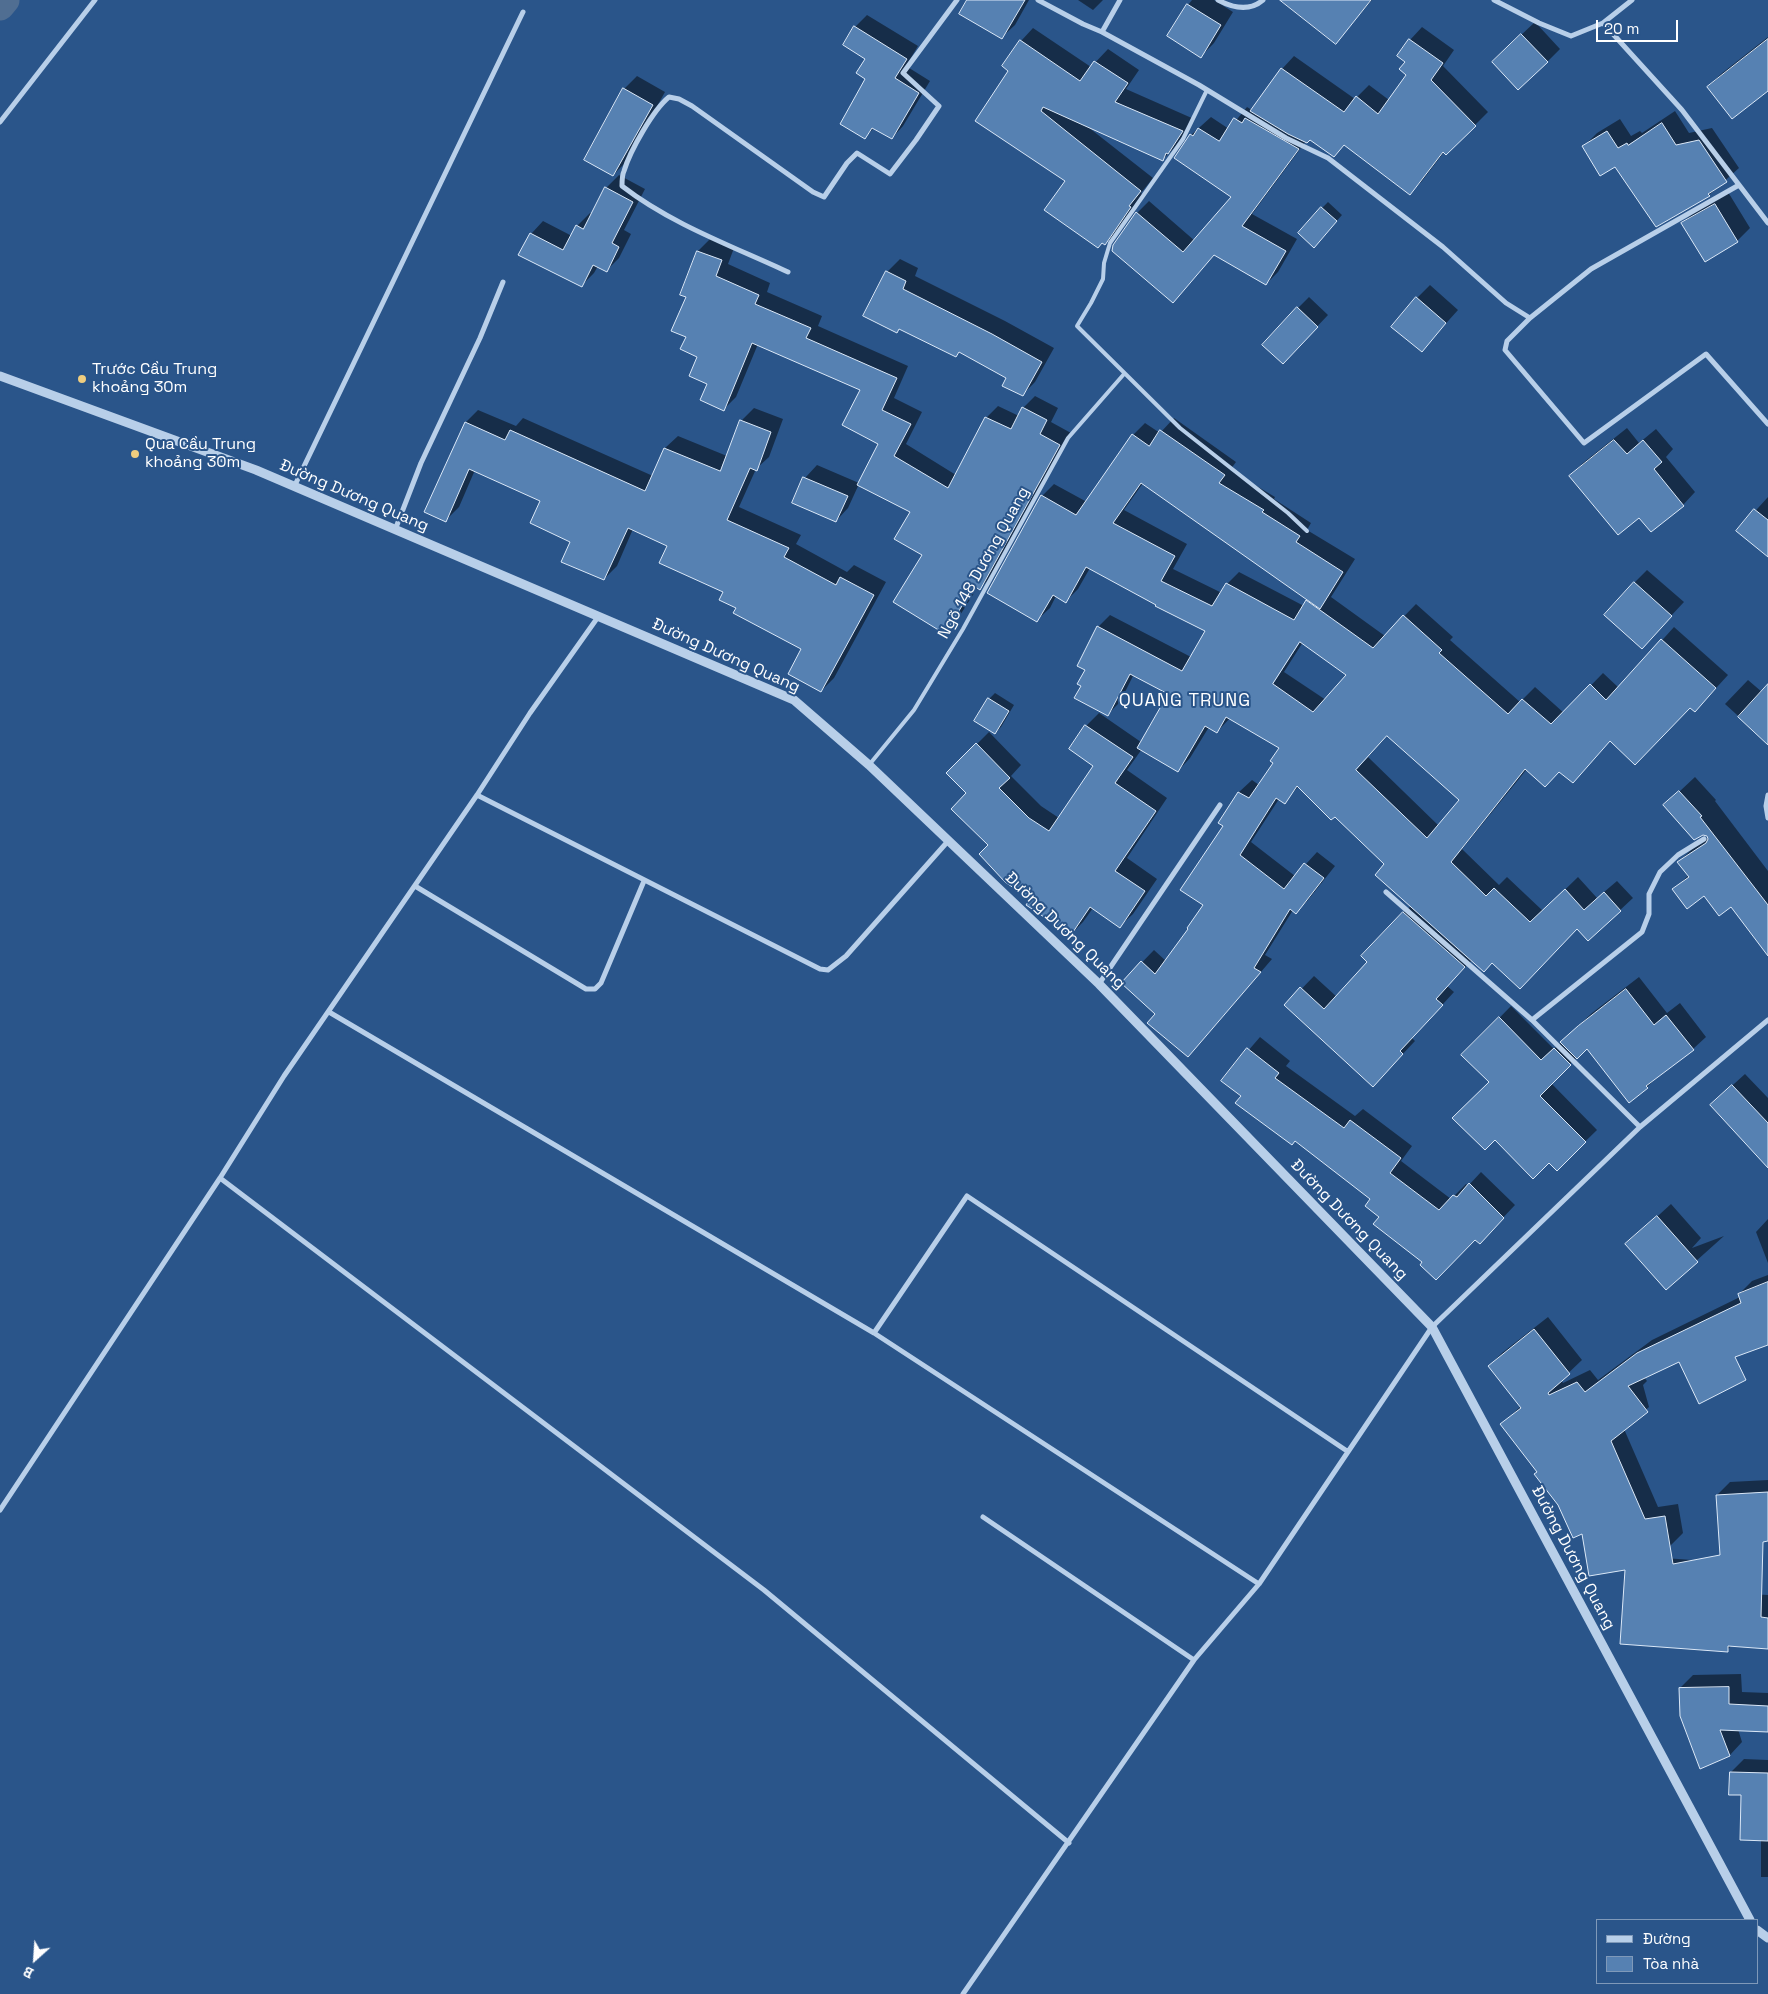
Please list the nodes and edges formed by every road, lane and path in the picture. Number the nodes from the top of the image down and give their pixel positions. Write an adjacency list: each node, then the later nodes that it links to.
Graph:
1 (95, 0): 13 (street)
2 (957, 0): 16 (street)
3 (1038, 0): 11 (street)
4 (1120, 0): 11 (street)
5 (1218, 0): 6 (street)
6 (1263, 0)
7 (1494, 0): 10 (street)
8 (1632, 0): 10 (street)
9 (523, 12): 22 (street)
10 (1602, 23): 14 (street)
11 (1102, 32): 12 (street)
12 (1206, 90): 18 (street); 19 (lane)
13 (0, 122)
14 (1740, 185): 15 (street); 18 (street)
15 (1768, 222)
16 (788, 272)
17 (503, 282): 23 (street)
18 (1530, 318): 21 (street)
19 (1124, 374): 24 (lane); 26 (lane, Ngõ 148 Dương Quang)
20 (0, 376): 22 (street, Đường Dương Quang)
21 (1768, 424)
22 (294, 487): 23 (street, Đường Dương Quang)
23 (395, 530): 25 (street, Đường Dương Quang)
24 (1307, 530)
25 (598, 617): 26 (street, Đường Dương Quang); 27 (street)
26 (869, 765): 32 (street, Đường Dương Quang)
27 (477, 794): 33 (street); 34 (street)
28 (1768, 795): 30 (street)
29 (1220, 805): 36 (street)
30 (1768, 818)
31 (1704, 839): 38 (street)
32 (949, 840): 33 (street); 36 (street, Đường Dương Quang)
33 (644, 881): 34 (street)
34 (415, 886): 37 (street)
35 (1386, 892): 38 (street)
36 (1099, 984): 42 (street, Đường Dương Quang)
37 (329, 1012): 41 (street); 43 (street)
38 (1532, 1020): 40 (street)
39 (1768, 1020): 40 (street)
40 (1640, 1127): 42 (street)
41 (220, 1178): 45 (street); 49 (street)
42 (1432, 1327): 44 (street); 50 (street, Đường Dương Quang)
43 (874, 1333): 44 (street); 47 (street)
44 (1347, 1451): 47 (street)
45 (0, 1510)
46 (983, 1517): 48 (street)
47 (1259, 1584): 48 (street)
48 (1194, 1660): 49 (street)
49 (1069, 1843): 51 (street)
50 (1749, 1919)
51 (963, 1994)

